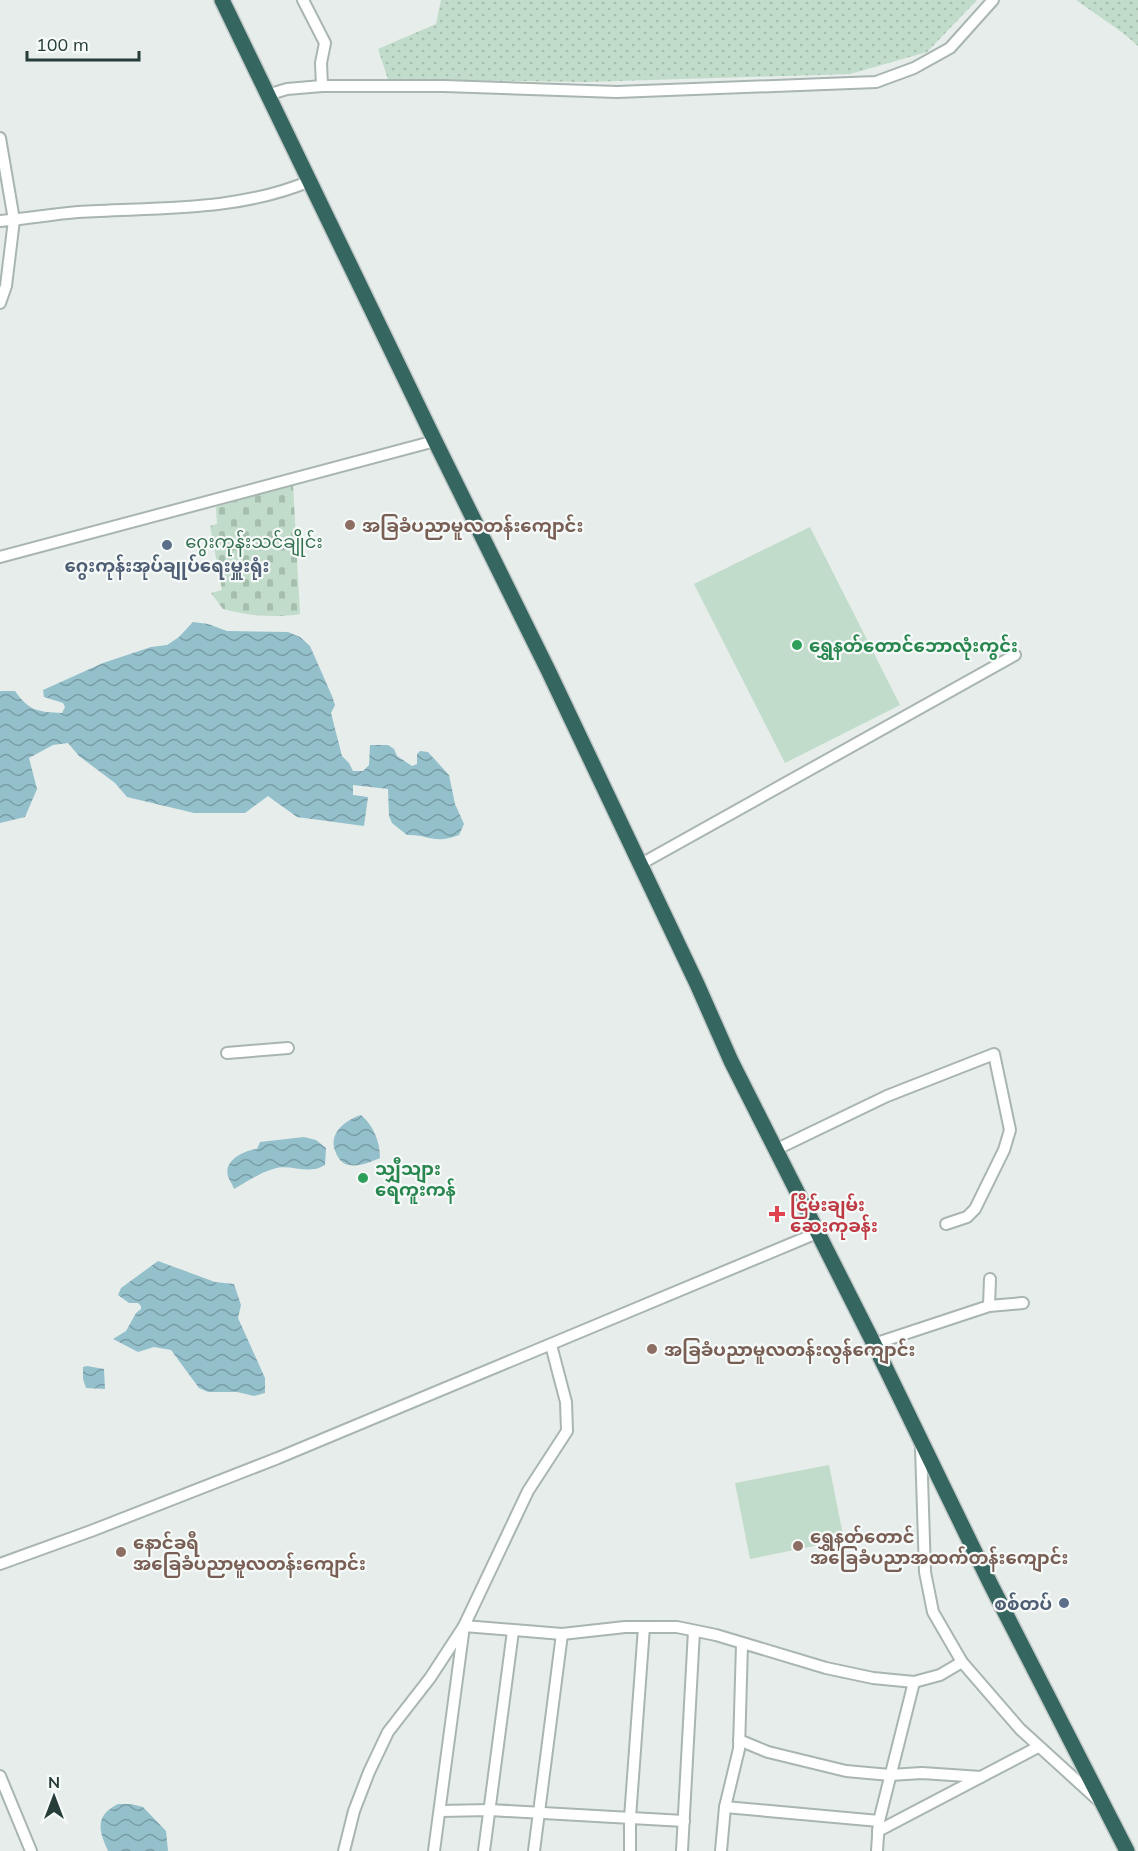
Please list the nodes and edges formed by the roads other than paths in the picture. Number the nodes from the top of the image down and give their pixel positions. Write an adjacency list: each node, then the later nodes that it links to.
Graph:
1 (222, 0): 5 (highway)
2 (303, 0): 4 (street)
3 (993, 0): 4 (street)
4 (322, 87): 5 (street)
5 (267, 95): 7 (highway)
6 (1, 141): 8 (street)
7 (310, 180): 8 (street); 11 (highway)
8 (14, 220): 9 (street); 10 (street)
9 (0, 221)
10 (0, 303)
11 (435, 441): 12 (street); 14 (highway)
12 (0, 557)
13 (1015, 655): 14 (street)
14 (639, 865): 17 (highway)
15 (288, 1048): 16 (street)
16 (227, 1053)
17 (775, 1150): 18 (street); 19 (highway)
18 (946, 1224)
19 (817, 1233): 23 (highway); 24 (street)
20 (990, 1279): 22 (street)
21 (1023, 1303): 22 (street)
22 (989, 1306): 23 (street)
23 (874, 1344): 25 (highway)
24 (551, 1345): 26 (street); 27 (street)
25 (921, 1443): 33 (street); 40 (highway)
26 (0, 1564)
27 (464, 1626): 29 (street); 43 (street); 49 (street)
28 (644, 1627): 30 (street); 31 (street); 45 (street)
29 (513, 1631): 31 (street); 42 (street)
30 (694, 1631): 32 (street); 46 (street)
31 (562, 1634): 44 (street)
32 (742, 1644): 34 (street); 35 (street)
33 (962, 1662): 34 (street); 36 (street)
34 (914, 1682): 37 (street)
35 (739, 1740): 37 (street); 41 (street)
36 (1038, 1747): 39 (street); 40 (street)
37 (890, 1775): 39 (street); 47 (street)
38 (0, 1776): 48 (street)
39 (981, 1777): 47 (street)
40 (1106, 1806): 57 (highway)
41 (725, 1807): 47 (street); 55 (street)
42 (490, 1810): 43 (street); 44 (street); 51 (street)
43 (440, 1811): 50 (street)
44 (539, 1812): 45 (street); 52 (street)
45 (630, 1818): 46 (street); 53 (street)
46 (684, 1821): 54 (street)
47 (878, 1826): 56 (street)
48 (31, 1851)
49 (344, 1851)
50 (434, 1851)
51 (484, 1851)
52 (534, 1851)
53 (630, 1851)
54 (682, 1851)
55 (721, 1851)
56 (877, 1851)
57 (1127, 1851)

